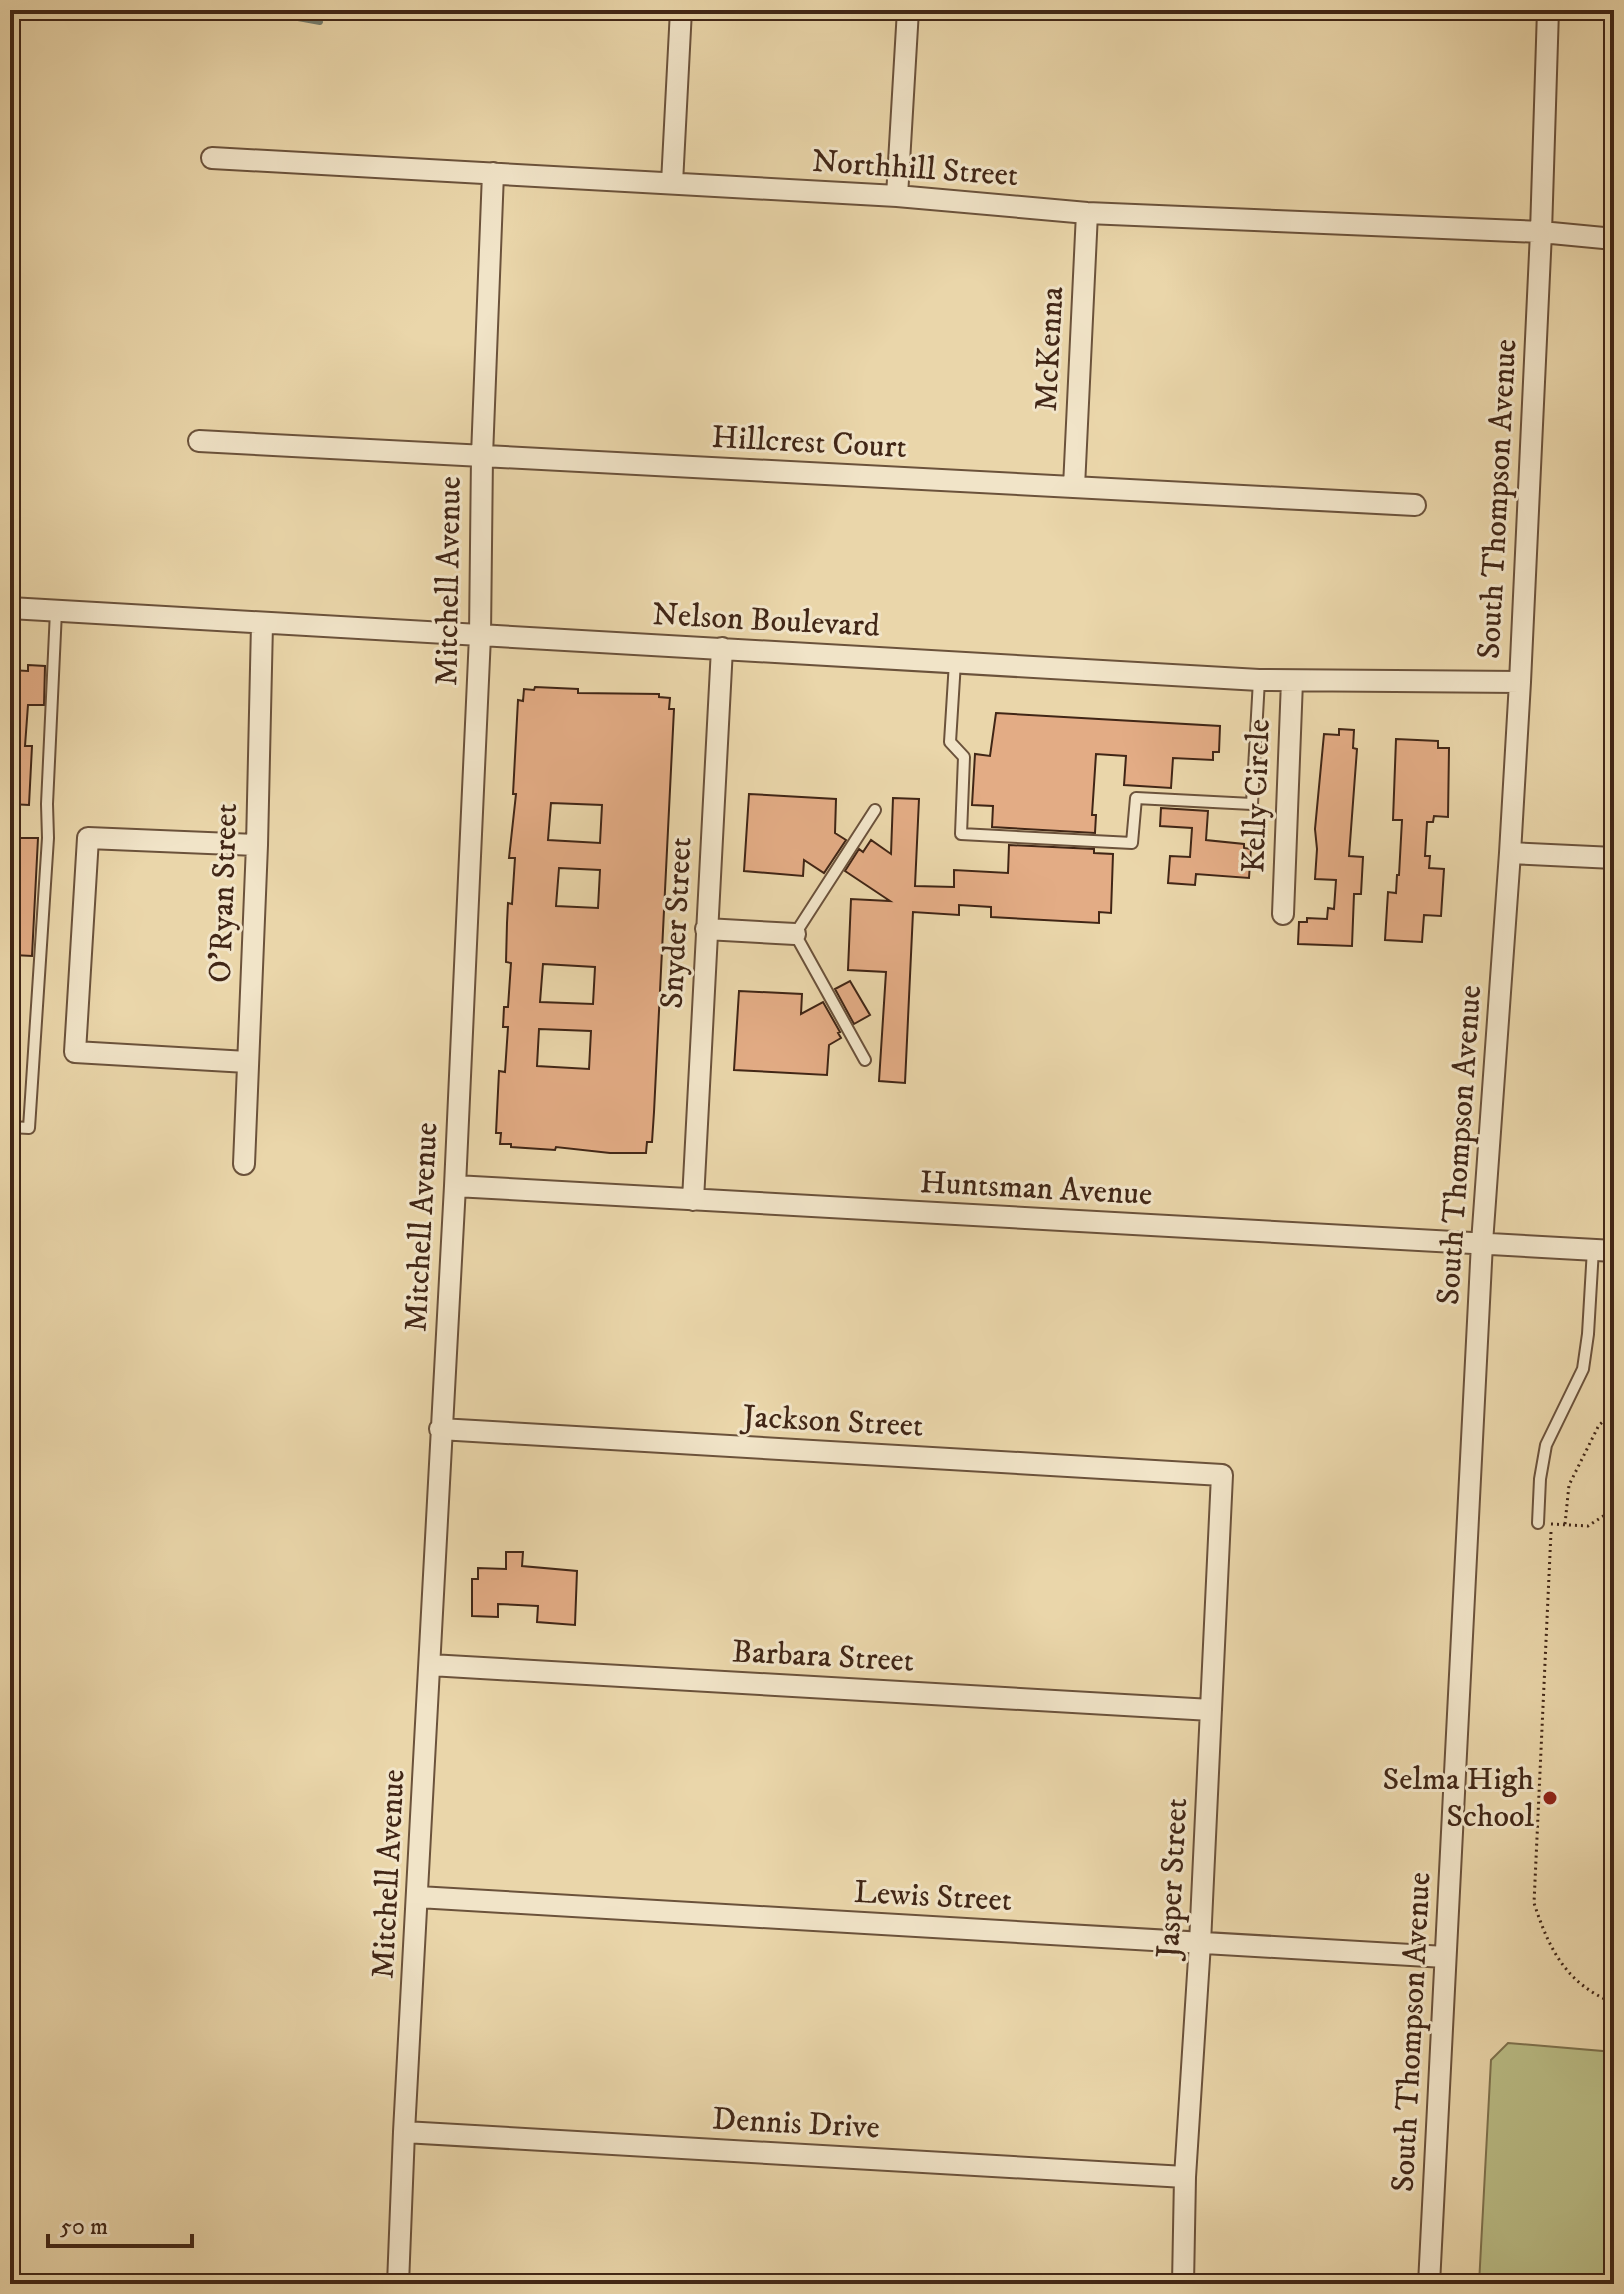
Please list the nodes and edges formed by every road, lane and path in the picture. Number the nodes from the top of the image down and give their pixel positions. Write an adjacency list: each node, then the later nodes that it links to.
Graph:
1 (681, 10): 6 (street)
2 (908, 10): 7 (street)
3 (1548, 10): 9 (street, South Thompson Avenue)
4 (212, 158): 5 (street, Northhill Street)
5 (493, 173): 6 (street, Northhill Street); 12 (street, Mitchell Avenue)
6 (672, 183): 7 (street, Northhill Street)
7 (897, 196): 8 (street, Northhill Street)
8 (1087, 213): 9 (street, Northhill Street); 13 (street, McKenna)
9 (1541, 232): 10 (street, Northhill Street); 23 (street, South Thompson Avenue)
10 (1614, 239)
11 (199, 441): 12 (street, Hillcrest Court)
12 (482, 456): 13 (street, Hillcrest Court); 18 (street, Mitchell Avenue)
13 (1074, 487): 14 (street, Hillcrest Court)
14 (1415, 505)
15 (10, 608): 16 (street, Nelson Boulevard)
16 (56, 611): 17 (street, Nelson Boulevard); 33 (lane)
17 (262, 624): 18 (street, Nelson Boulevard); 25 (street, O'Ryan Street)
18 (480, 636): 19 (street, Nelson Boulevard); 35 (street, Mitchell Avenue)
19 (722, 648): 20 (street, Nelson Boulevard); 29 (street, Snyder Street)
20 (955, 662): 21 (street, Nelson Boulevard); 21 (lane)
21 (1259, 680): 22 (street, Nelson Boulevard)
22 (1292, 681): 23 (street, Nelson Boulevard); 28 (street, Kelly Circle)
23 (1520, 682): 26 (street, South Thompson Avenue)
24 (875, 810): 30 (lane)
25 (257, 845): 32 (street, O'Ryan Street); 32 (street)
26 (1510, 853): 27 (street); 37 (street, South Thompson Avenue)
27 (1614, 858)
28 (1283, 914)
29 (706, 929): 30 (street); 36 (street, Snyder Street)
30 (795, 934): 31 (lane)
31 (865, 1060)
32 (247, 1062): 34 (street, O'Ryan Street)
33 (10, 1127)
34 (244, 1164)
35 (455, 1186): 36 (street, Huntsman Avenue); 41 (street, Mitchell Avenue)
36 (693, 1200): 37 (street, Huntsman Avenue)
37 (1482, 1243): 38 (street, Huntsman Avenue); 50 (street, South Thompson Avenue)
38 (1593, 1249): 39 (street, Huntsman Avenue); 44 (lane)
39 (1614, 1251)
40 (1614, 1413): 45 (path)
41 (440, 1429): 42 (street, Jackson Street); 46 (street, Mitchell Avenue)
42 (1222, 1475): 47 (street, Jasper Street)
43 (1614, 1509): 45 (path)
44 (1538, 1523)
45 (1565, 1524): 51 (path)
46 (430, 1665): 47 (street, Barbara Street); 48 (street, Mitchell Avenue)
47 (1211, 1710): 49 (street, Jasper Street)
48 (418, 1897): 49 (street, Lewis Street); 52 (street, Mitchell Avenue)
49 (1200, 1943): 50 (street, Lewis Street); 53 (street, Jasper Street)
50 (1445, 1957): 56 (street, South Thompson Avenue)
51 (1614, 2003)
52 (404, 2132): 53 (street, Dennis Drive); 54 (street, Mitchell Avenue)
53 (1185, 2177): 55 (street, Jasper Street)
54 (398, 2284)
55 (1183, 2284)
56 (1429, 2284)

